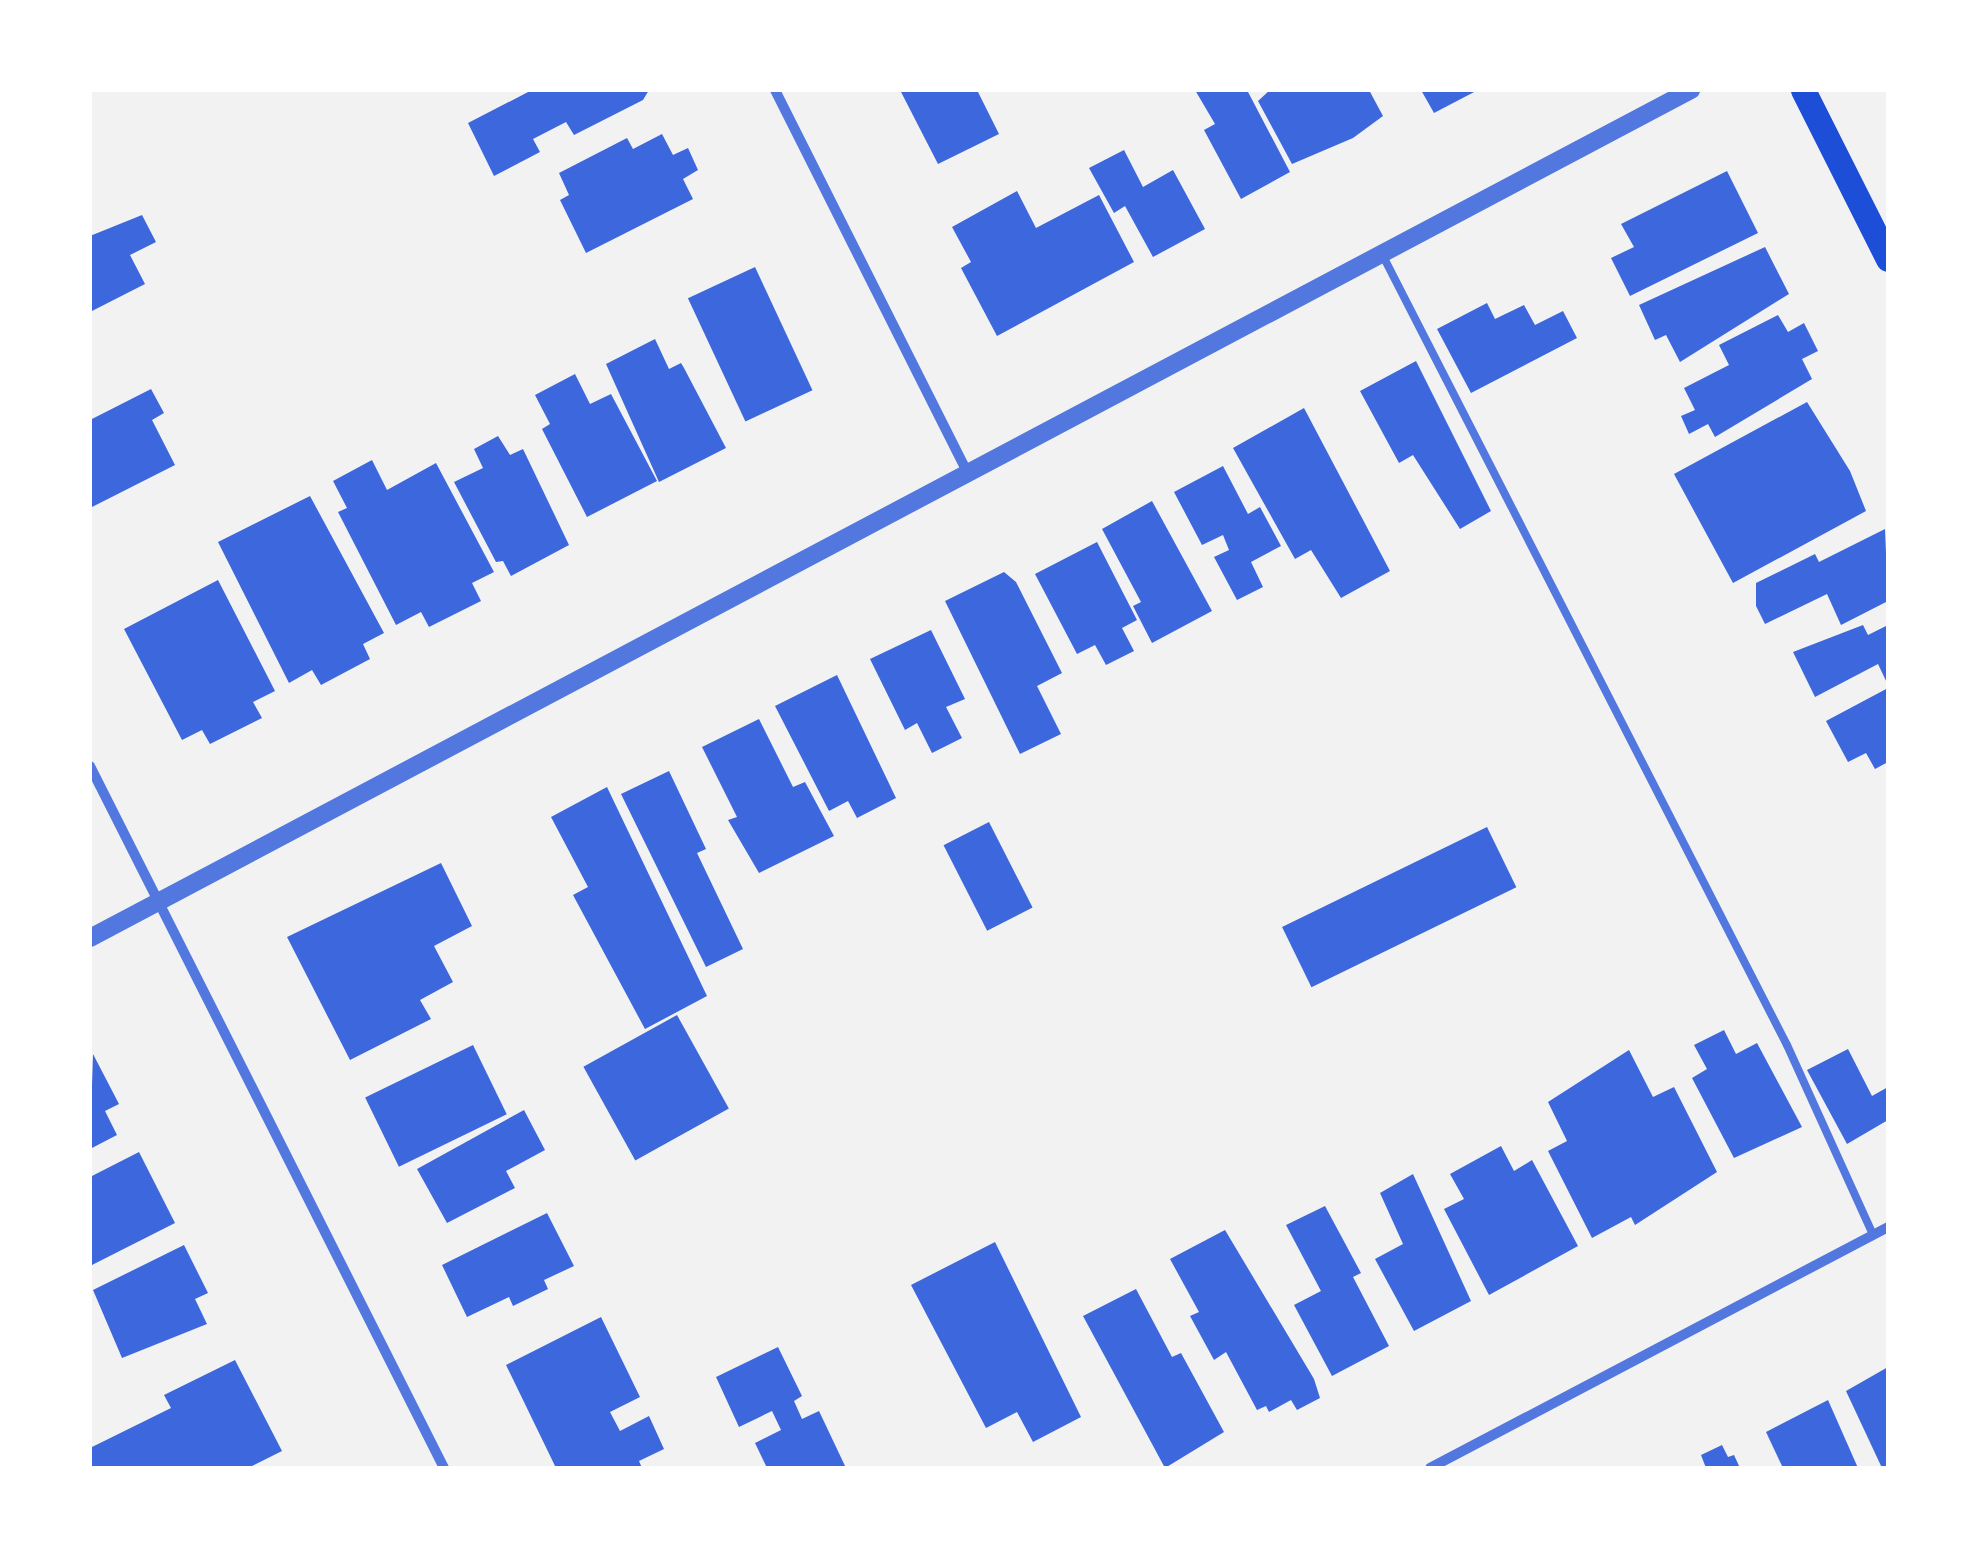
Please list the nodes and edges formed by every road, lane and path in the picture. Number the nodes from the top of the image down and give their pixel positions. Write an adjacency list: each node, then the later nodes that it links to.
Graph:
1 (775, 90): 6 (street)
2 (1691, 90): 4 (street)
3 (1803, 90): 5 (main road)
4 (1382, 255): 6 (street); 11 (lane)
5 (1888, 260)
6 (968, 475): 8 (street)
7 (90, 766): 8 (street)
8 (158, 902): 9 (street); 12 (street)
9 (90, 938)
10 (1888, 1228): 11 (street)
11 (1873, 1235): 13 (street)
12 (444, 1468)
13 (1430, 1468)

